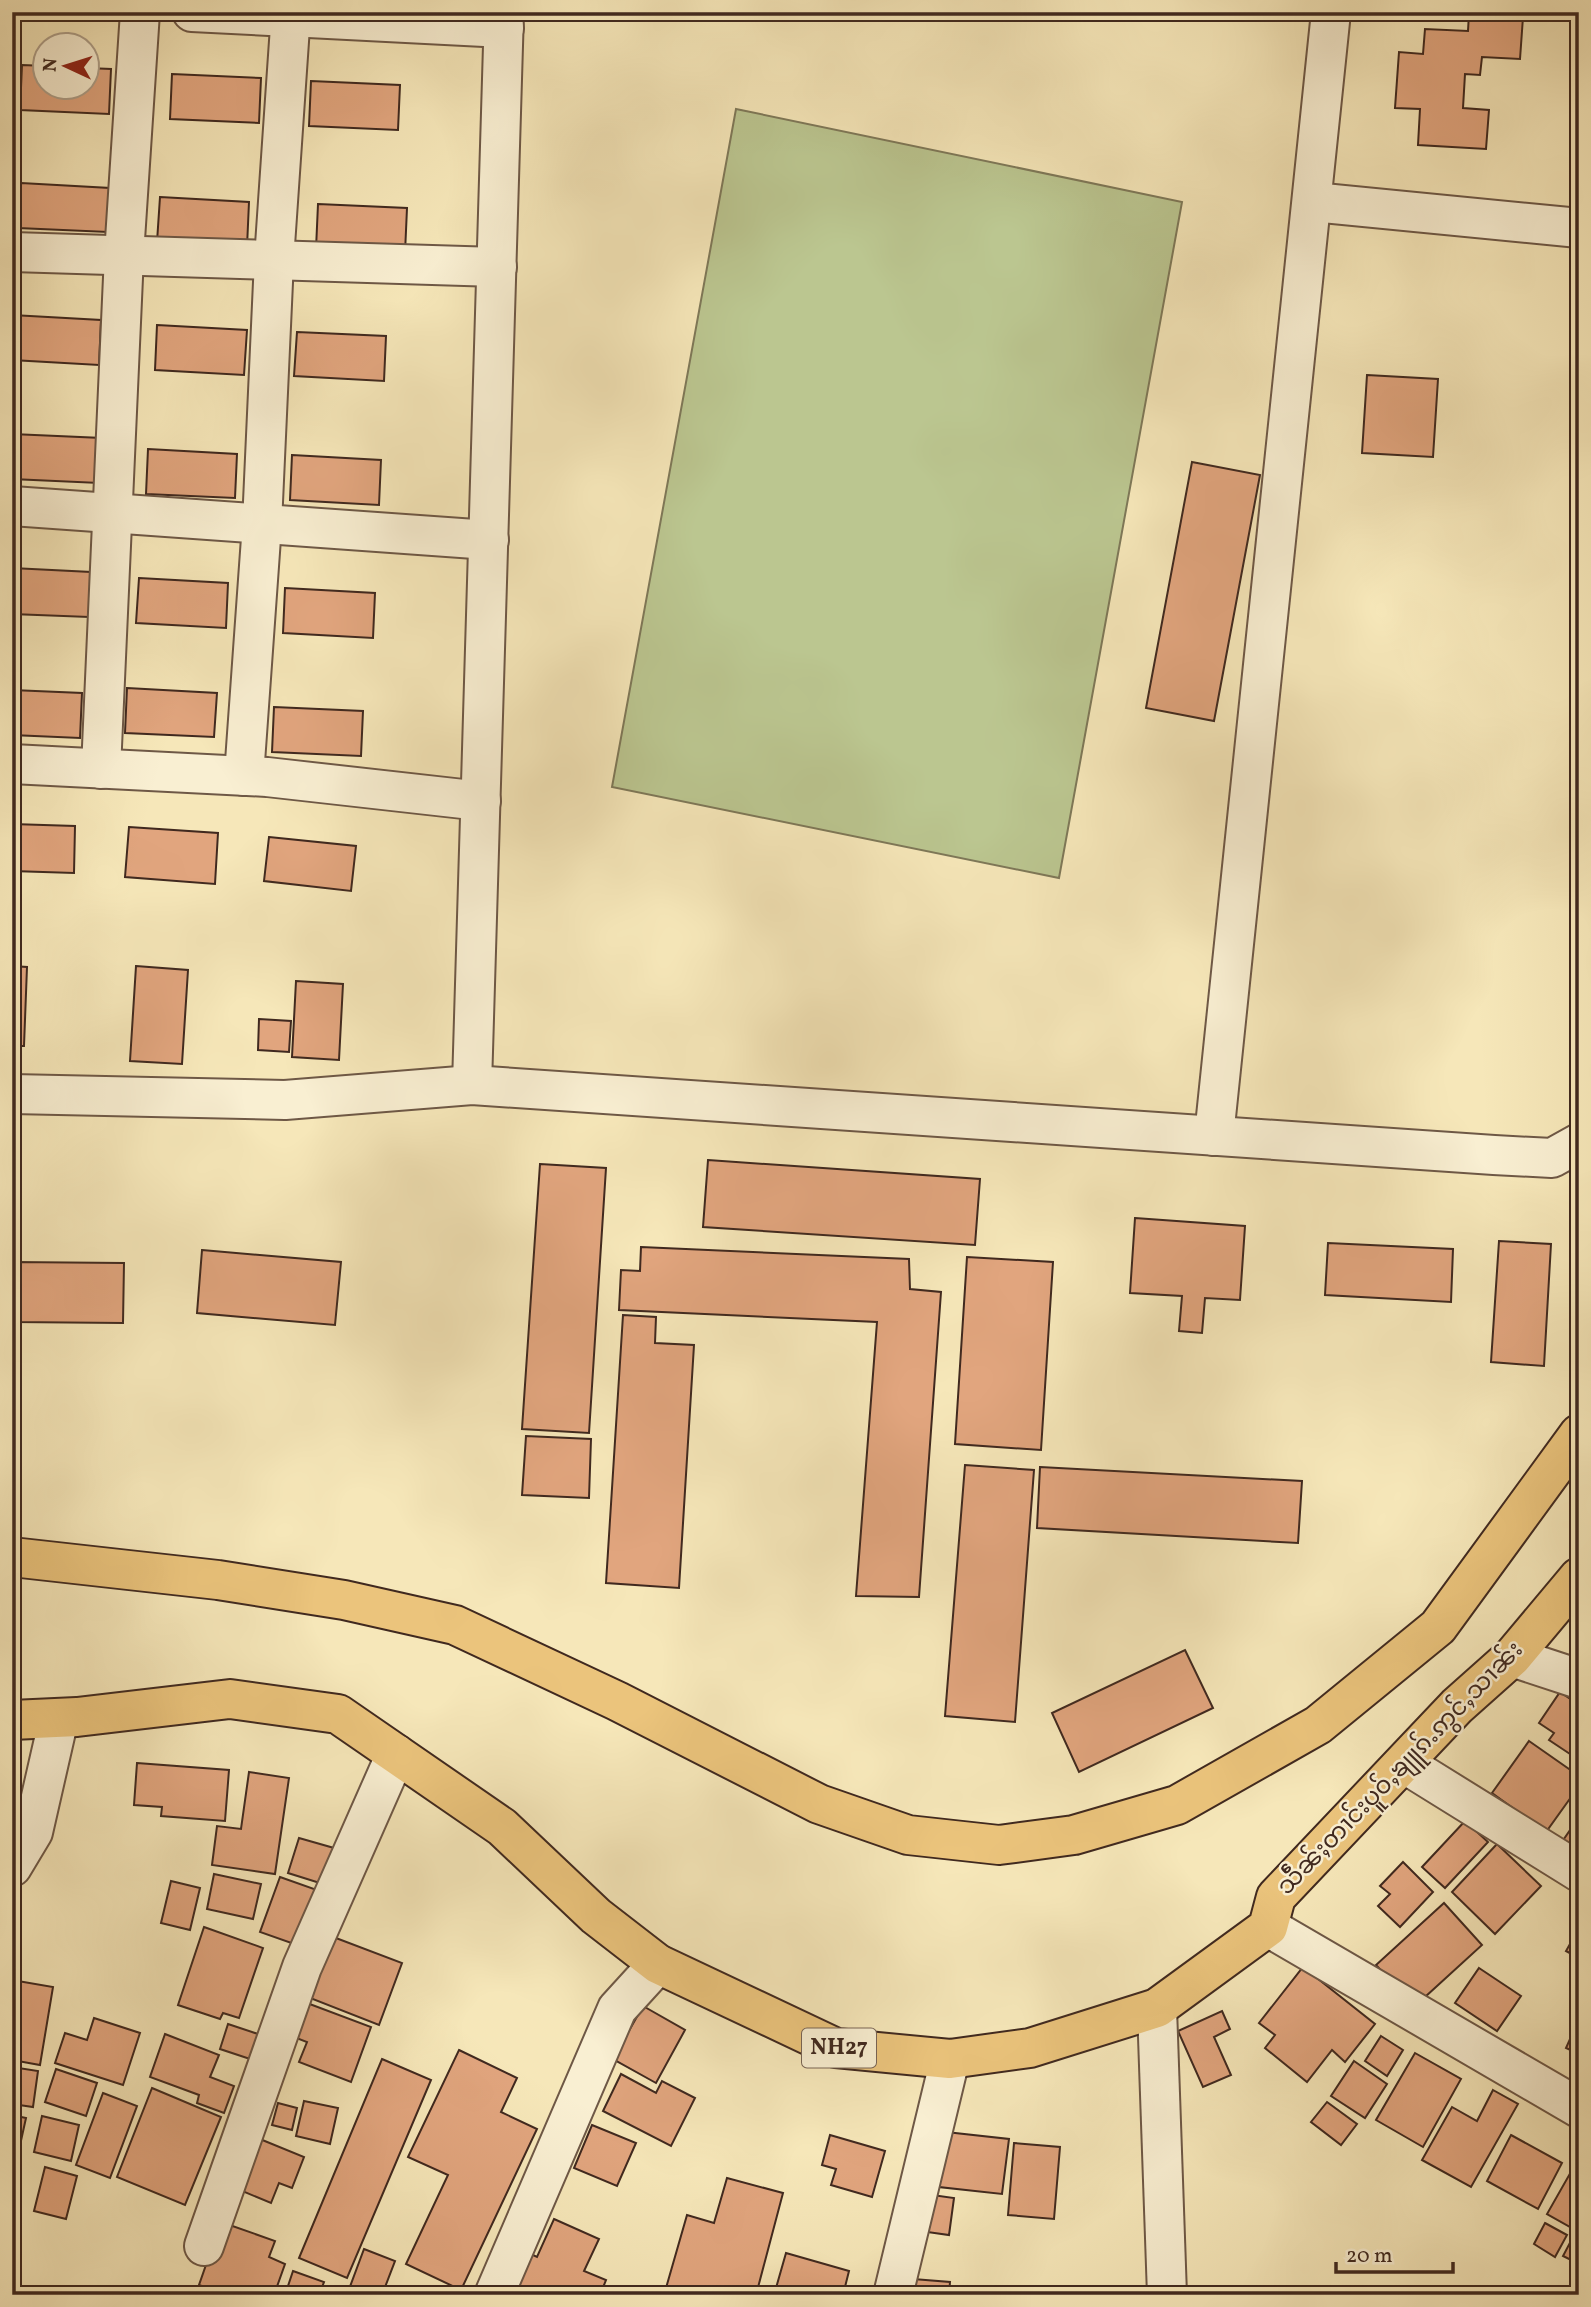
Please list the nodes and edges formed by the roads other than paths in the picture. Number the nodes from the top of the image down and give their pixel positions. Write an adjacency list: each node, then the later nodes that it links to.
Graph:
1 (139, 12): 9 (street)
2 (192, 12): 4 (street)
3 (1331, 12): 6 (street)
4 (291, 15): 5 (street); 10 (street)
5 (504, 20): 11 (street)
6 (1313, 202): 7 (street); 22 (street)
7 (1579, 228)
8 (12, 252): 9 (street)
9 (124, 255): 10 (street); 13 (street)
10 (274, 260): 11 (street); 14 (street)
11 (497, 267): 15 (street)
12 (12, 506): 13 (street)
13 (114, 513): 14 (street); 17 (street)
14 (262, 524): 15 (street); 18 (street)
15 (489, 540): 19 (street)
16 (12, 764): 17 (street)
17 (101, 769): 18 (street)
18 (244, 776): 19 (street)
19 (481, 801): 20 (street)
20 (472, 1085): 21 (street); 22 (street)
21 (12, 1094)
22 (1214, 1136): 23 (street)
23 (1579, 1143)
24 (1579, 1434): 25 (highway)
25 (12, 1557)
26 (1579, 1577): 27 (highway, သဵႅၼ်ႈတၢင်းပူဝ်ႇၶျူၵ်ႉဢွင်ႇသၢၼ်း)
27 (1511, 1657): 28 (street); 32 (highway, သဵႅၼ်ႈတၢင်းပူဝ်ႇၶျူၵ်ႉဢွင်ႇသၢၼ်း)
28 (1579, 1679)
29 (59, 1718): 30 (highway, သဵႅၼ်ႈတၢင်းပူဝ်ႇၶျူၵ်ႉဢွင်ႇသၢၼ်း / NH27); 31 (highway, သဵႅၼ်ႈတၢင်းပူဝ်ႇၶျူၵ်ႉဢွင်ႇသၢၼ်း / NH27); 33 (street)
30 (12, 1720)
31 (396, 1754): 36 (highway, သဵႅၼ်ႈတၢင်းပူဝ်ႇၶျူၵ်ႉဢွင်ႇသၢၼ်း / NH27); 40 (street)
32 (1405, 1764): 34 (street); 35 (highway, သဵႅၼ်ႈတၢင်းပူဝ်ႇၶျူၵ်ႉဢွင်ႇသၢၼ်း)
33 (12, 1867)
34 (1579, 1872)
35 (1268, 1927): 37 (highway, သဵႅၼ်ႈတၢင်းပူဝ်ႇၶျူၵ်ႉဢွင်ႇသၢၼ်း / NH27); 39 (street)
36 (658, 1964): 38 (highway, သဵႅၼ်ႈတၢင်းပူဝ်ႇၶျူၵ်ႉဢွင်ႇသၢၼ်း / NH27); 41 (street)
37 (1157, 2008): 38 (highway, သဵႅၼ်ႈတၢင်းပူဝ်ႇၶျူၵ်ႉဢွင်ႇသၢၼ်း / NH27); 43 (street)
38 (950, 2059): 42 (street)
39 (1579, 2108)
40 (204, 2246)
41 (494, 2295)
42 (893, 2295)
43 (1167, 2295)

